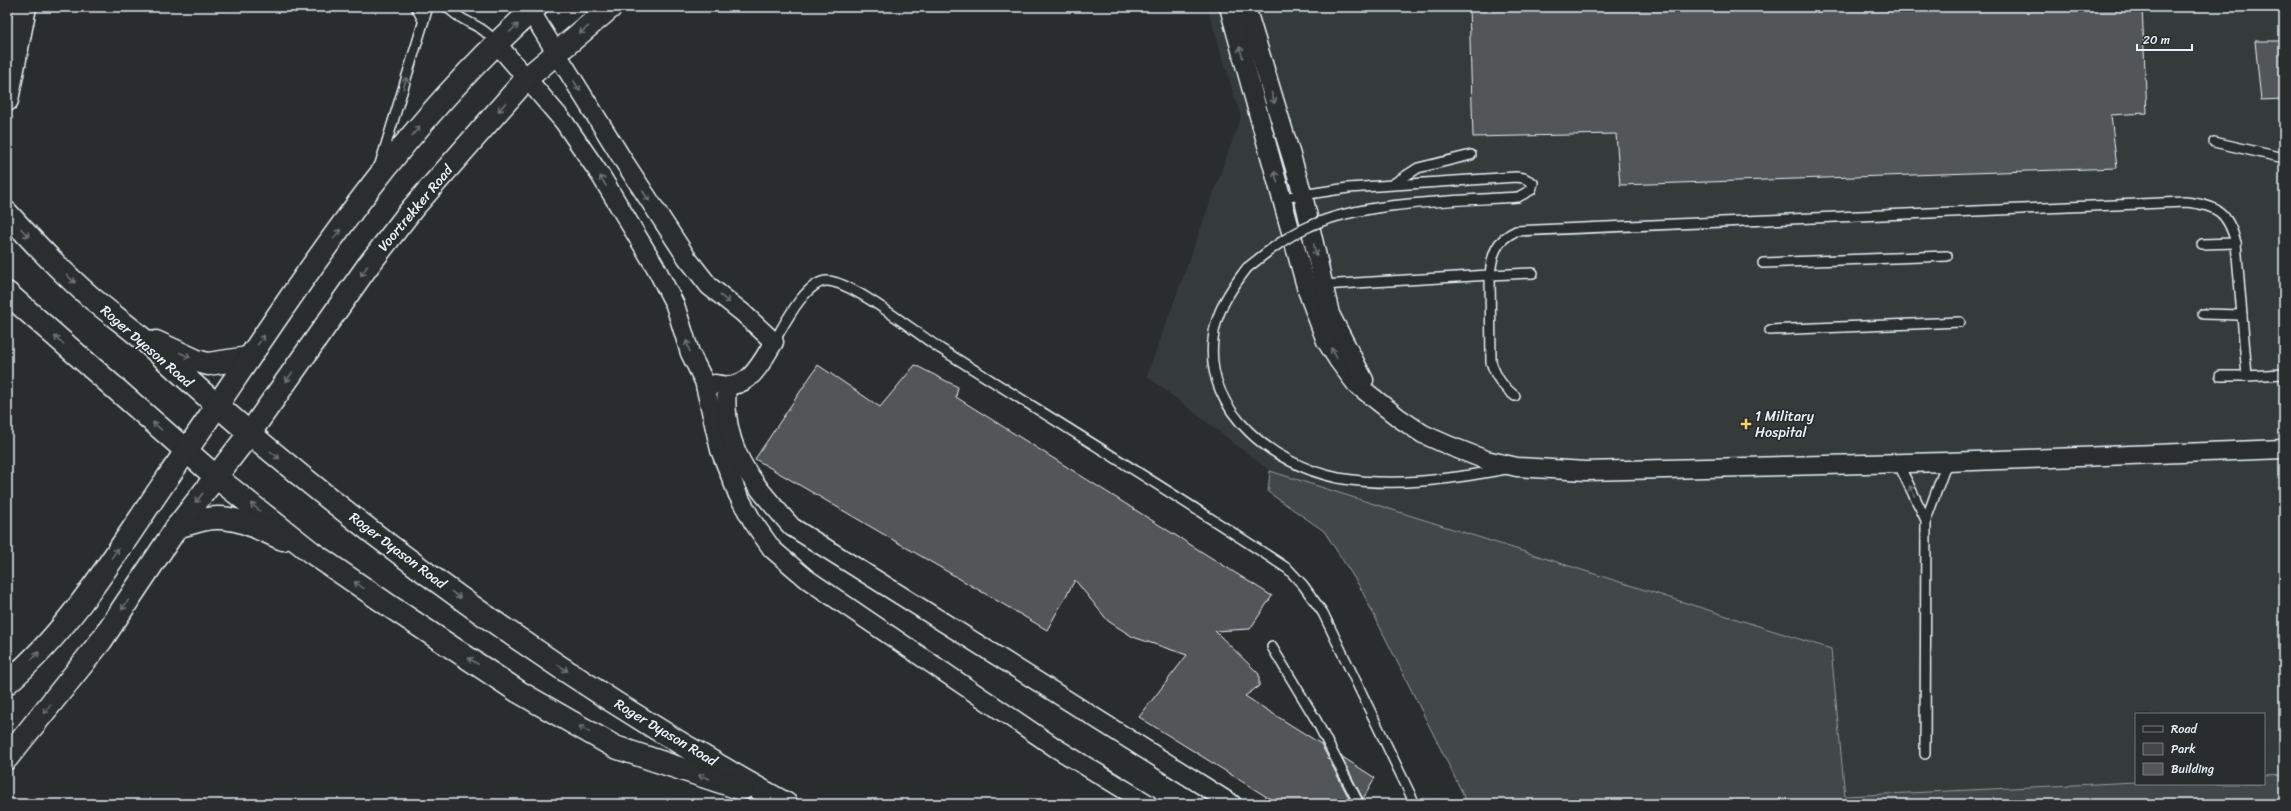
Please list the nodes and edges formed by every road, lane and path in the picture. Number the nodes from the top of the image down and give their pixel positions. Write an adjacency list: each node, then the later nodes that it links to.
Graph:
1 (25, 7): 13 (main road)
2 (416, 7): 9 (lane)
3 (428, 7): 9 (lane)
4 (447, 7): 10 (lane)
5 (612, 7): 11 (main road, Voortrekker Road, one-way to 11)
6 (1229, 7): 20 (street, one-way to 6)
7 (1246, 7): 19 (street, one-way to 19)
8 (534, 9): 10 (main road, one-way to 8); 11 (street)
9 (423, 20): 18 (lane, one-way to 9)
10 (497, 44): 12 (street); 18 (main road, one-way to 10)
11 (556, 53): 12 (main road, Voortrekker Road); 35 (street, one-way to 35)
12 (527, 78): 40 (street, one-way to 12); 44 (main road, Voortrekker Road, one-way to 44)
13 (7, 100)
14 (2214, 142): 16 (lane)
15 (1471, 155): 17 (lane)
16 (2284, 158)
17 (1392, 185): 19 (lane); 49 (lane, bridge)
18 (372, 186): 36 (main road, one-way to 18)
19 (1303, 195): 20 (lane); 28 (street, one-way to 28)
20 (1282, 198): 28 (street)
21 (7, 213): 34 (main road, Roger Dyason Road, one-way to 34)
22 (2236, 243): 23 (lane); 27 (lane); 31 (lane)
23 (2202, 244)
24 (1947, 256): 25 (lane)
25 (1763, 263)
26 (1533, 273): 27 (lane)
27 (1490, 275): 28 (lane); 42 (lane)
28 (1315, 287): 49 (street)
29 (10, 297): 46 (main road, Roger Dyason Road, one-way to 29)
30 (2204, 314): 31 (lane)
31 (2242, 315): 39 (lane)
32 (1960, 322): 33 (lane)
33 (1770, 330)
34 (136, 333): 36 (main road, one-way to 36); 43 (main road, Roger Dyason Road)
35 (774, 342): 41 (street); 64 (lane)
36 (248, 358): 43 (main road)
37 (2284, 374): 39 (lane)
38 (2220, 376): 39 (lane)
39 (2247, 376)
40 (704, 381): 41 (street); 54 (street)
41 (727, 386): 53 (street)
42 (1515, 396)
43 (217, 408): 44 (main road, Roger Dyason Road); 46 (main road)
44 (249, 434): 50 (main road, Voortrekker Road); 60 (main road, Roger Dyason Road, one-way to 60)
45 (2284, 449): 47 (street)
46 (186, 452): 50 (main road, Roger Dyason Road); 57 (main road, one-way to 46)
47 (1947, 462): 48 (street); 51 (lane)
48 (1898, 463): 49 (street); 51 (lane, one-way to 48)
49 (1518, 467)
50 (216, 478): 52 (main road, Voortrekker Road, one-way to 52); 55 (main road, Roger Dyason Road, one-way to 50)
51 (1926, 520): 58 (lane)
52 (177, 527): 55 (main road); 59 (main road, Voortrekker Road, one-way to 59)
53 (792, 527): 54 (street); 62 (street)
54 (772, 549): 61 (street)
55 (311, 552): 60 (main road, Roger Dyason Road, one-way to 55)
56 (1272, 647): 63 (lane)
57 (7, 683)
58 (1925, 754)
59 (7, 758)
60 (779, 803)
61 (1148, 804)
62 (1232, 804)
63 (1359, 804)
64 (1415, 804)

